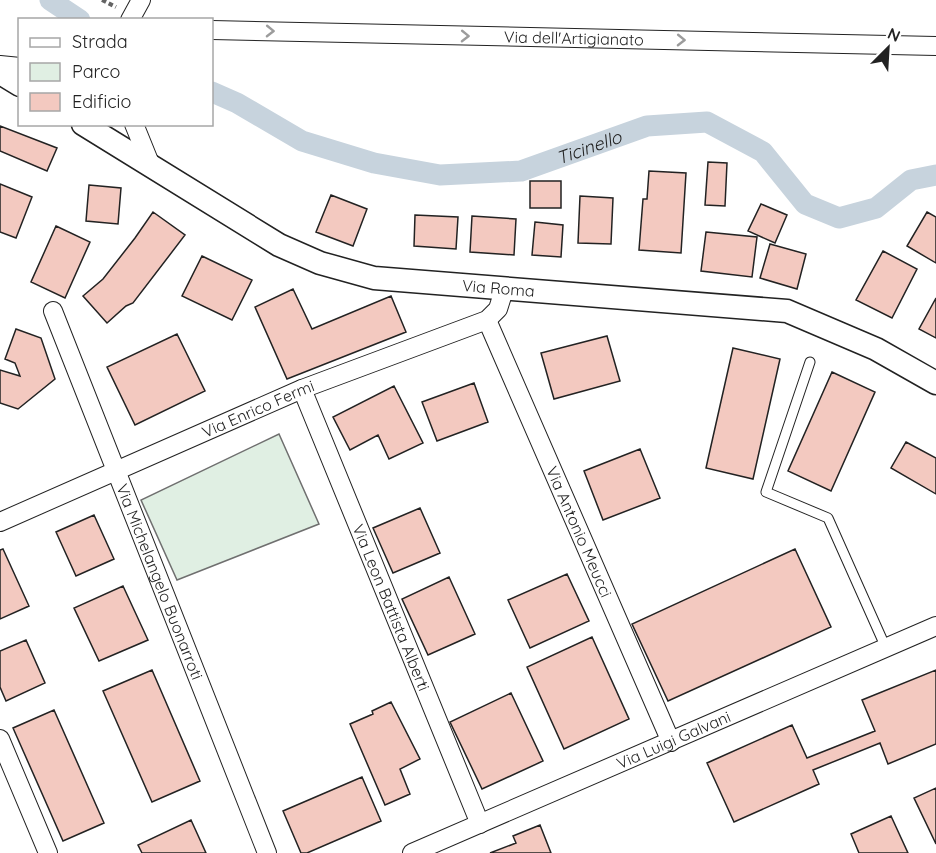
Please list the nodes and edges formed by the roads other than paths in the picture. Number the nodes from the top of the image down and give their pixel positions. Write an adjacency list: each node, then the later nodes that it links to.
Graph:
1 (141, 0): 2 (street)
2 (137, 18)
3 (213, 30): 4 (street, Via dell'Artigianato, one-way to 4)
4 (936, 46)
5 (0, 65): 6 (street)
6 (18, 67)
7 (0, 73): 8 (street)
8 (18, 84)
9 (86, 126): 11 (street, Via Roma)
10 (135, 126): 11 (street)
11 (151, 166): 12 (street, Via Roma)
12 (504, 290): 14 (street); 16 (street, Via Roma)
13 (53, 311): 18 (street, Via Michelangelo Buonarroti)
14 (487, 320): 17 (street, Via Enrico Fermi); 23 (street, Via Antonio Meucci)
15 (810, 362): 21 (lane)
16 (936, 382)
17 (302, 389): 18 (street, Via Enrico Fermi); 24 (street, Via Leon Battista Alberti)
18 (117, 471): 19 (street, Via Enrico Fermi); 26 (street, Via Michelangelo Buonarroti)
19 (0, 522)
20 (936, 626): 21 (street, Via Luigi Galvani)
21 (886, 648): 23 (street, Via Luigi Galvani)
22 (0, 739): 25 (street)
23 (671, 742): 24 (street, Via Luigi Galvani)
24 (480, 824): 27 (street, Via Luigi Galvani)
25 (48, 853)
26 (267, 853)
27 (412, 853)

